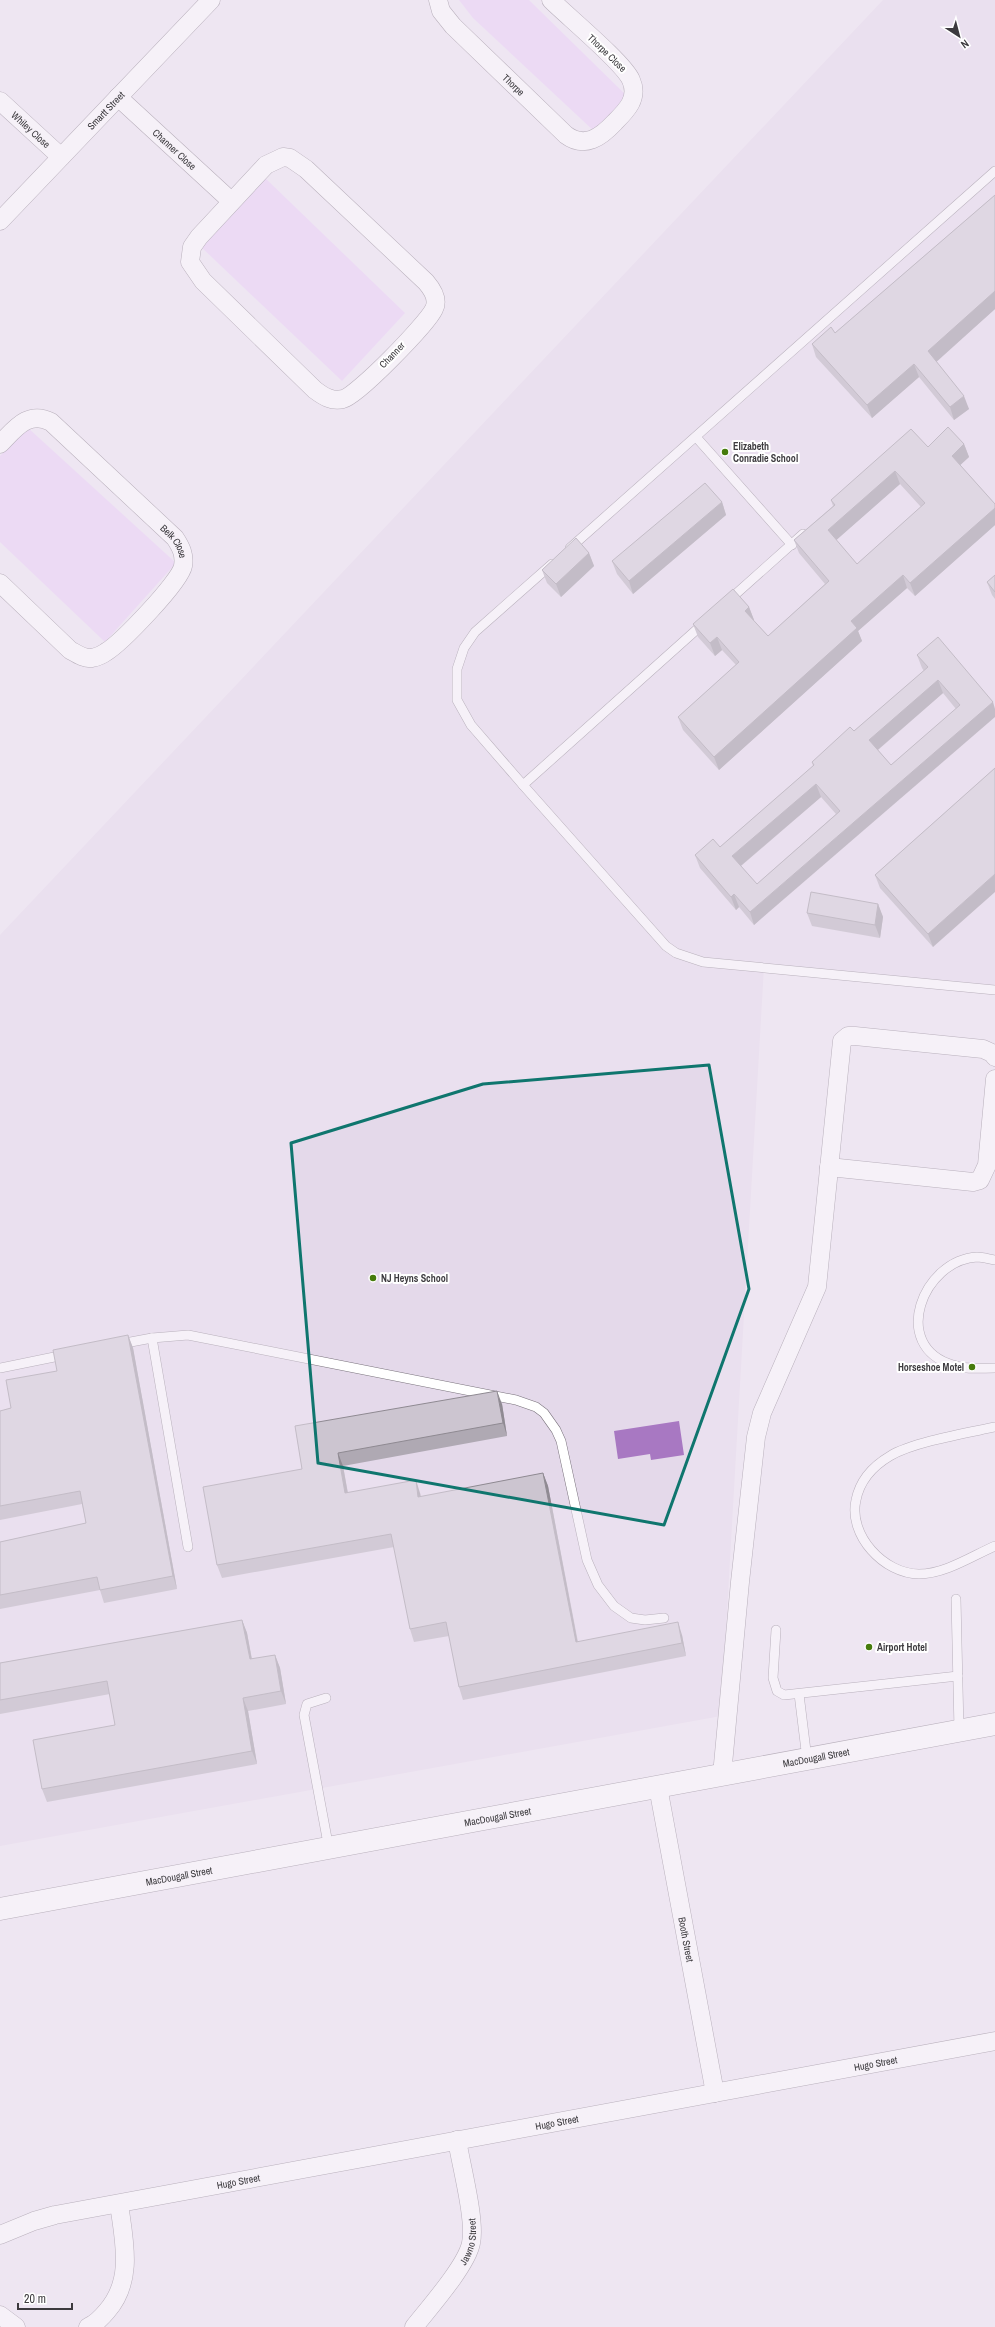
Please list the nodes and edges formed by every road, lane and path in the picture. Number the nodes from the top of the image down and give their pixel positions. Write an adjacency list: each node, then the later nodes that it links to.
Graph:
1 (211, 0): 4 (street, Smartt Street)
2 (438, 0): 6 (street, Thorpe)
3 (551, 0): 6 (street, Thorpe Close)
4 (118, 97): 7 (street, Smartt Street); 9 (street, Channer Close)
5 (0, 101): 7 (street, Whiley Close)
6 (605, 133)
7 (61, 158): 10 (street, Smartt Street)
8 (995, 171): 11 (lane)
9 (231, 201): 9 (street, Channer)
10 (0, 221)
11 (696, 437): 14 (lane); 18 (lane)
12 (0, 444): 15 (street, Belk Close)
13 (809, 529): 14 (lane)
14 (792, 545): 16 (lane)
15 (0, 583)
16 (722, 607)
17 (710, 618): 18 (lane)
18 (523, 785): 19 (lane)
19 (995, 990)
20 (995, 1057): 22 (street)
21 (995, 1079): 22 (street)
22 (829, 1167): 41 (street)
23 (995, 1260): 28 (lane)
24 (152, 1338): 25 (lane); 31 (lane); 33 (lane)
25 (107, 1346)
26 (77, 1352): 27 (lane)
27 (0, 1368)
28 (995, 1368)
29 (995, 1427): 30 (lane)
30 (995, 1546)
31 (188, 1547)
32 (956, 1599): 35 (lane)
33 (664, 1618)
34 (776, 1630): 36 (lane)
35 (958, 1676): 36 (lane); 39 (lane)
36 (799, 1694): 40 (lane)
37 (326, 1698): 43 (lane)
38 (995, 1724): 39 (street, MacDougall Street)
39 (959, 1730): 40 (street, MacDougall Street)
40 (807, 1759): 41 (street, MacDougall Street)
41 (722, 1775): 42 (street, MacDougall Street)
42 (658, 1787): 43 (street, MacDougall Street); 46 (street, Booth Street)
43 (329, 1849): 44 (street, MacDougall Street)
44 (0, 1910)
45 (995, 2041): 46 (street, Hugo Street)
46 (715, 2093): 47 (street, Hugo Street)
47 (457, 2140): 48 (street, Hugo Street); 53 (street, Jawno Street)
48 (119, 2204): 49 (street, Hugo Street); 52 (street)
49 (0, 2235)
50 (0, 2315): 51 (street)
51 (16, 2327)
52 (88, 2327)
53 (414, 2327)

